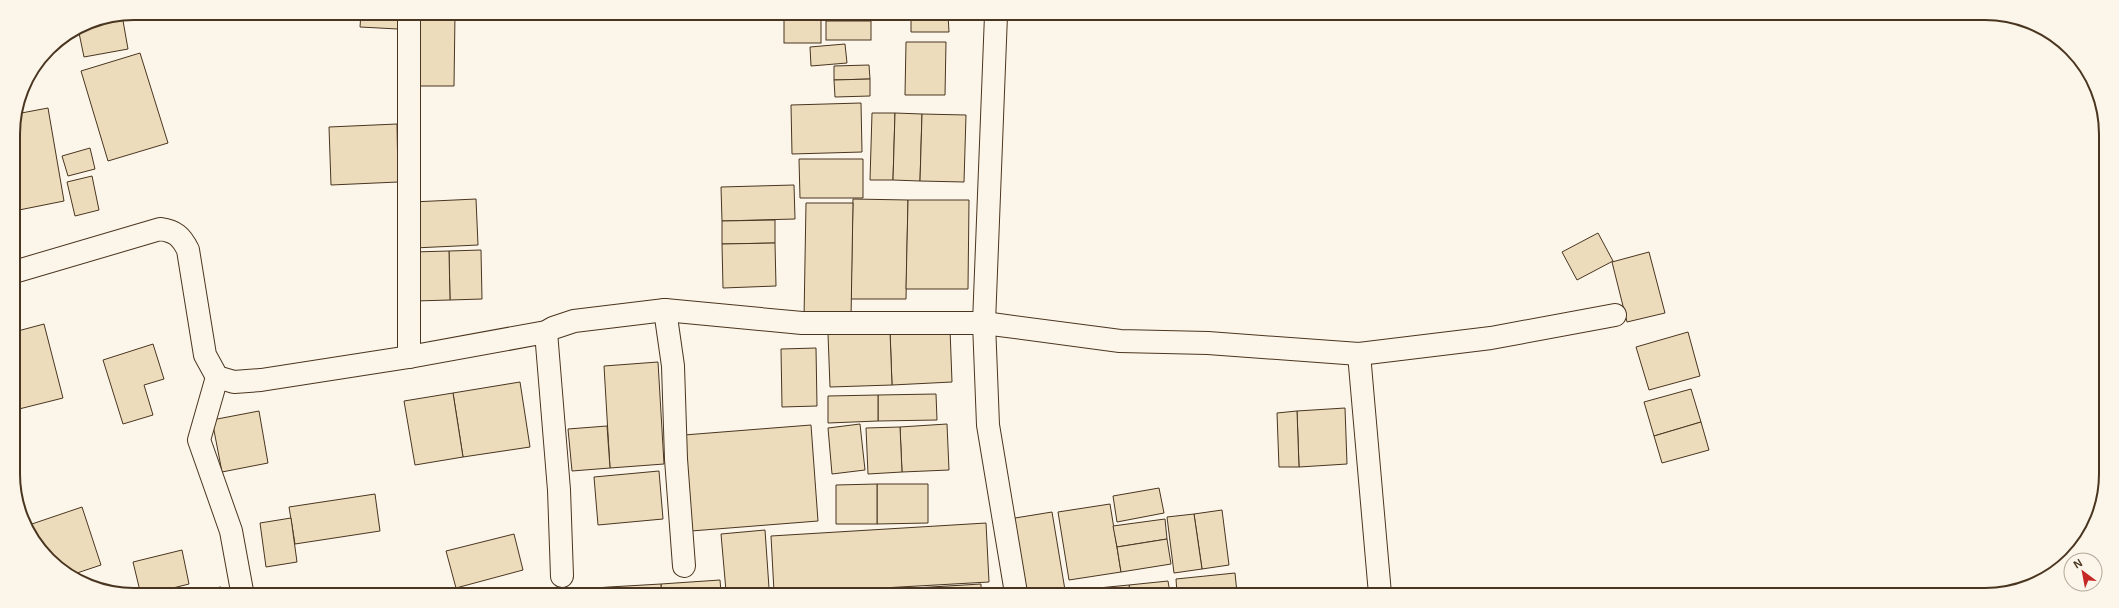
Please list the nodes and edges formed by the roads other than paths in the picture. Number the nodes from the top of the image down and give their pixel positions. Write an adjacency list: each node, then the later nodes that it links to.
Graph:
1 (409, 20): 9 (street)
2 (996, 20): 6 (street)
3 (20, 270): 10 (street)
4 (666, 310): 6 (street); 7 (street); 11 (street)
5 (1615, 315): 8 (street)
6 (984, 323): 8 (street); 14 (street)
7 (546, 332): 9 (street); 12 (street)
8 (1359, 354): 15 (street)
9 (409, 357): 10 (street)
10 (216, 377): 13 (street)
11 (684, 566)
12 (562, 576)
13 (241, 588)
14 (1015, 588)
15 (1379, 588)

